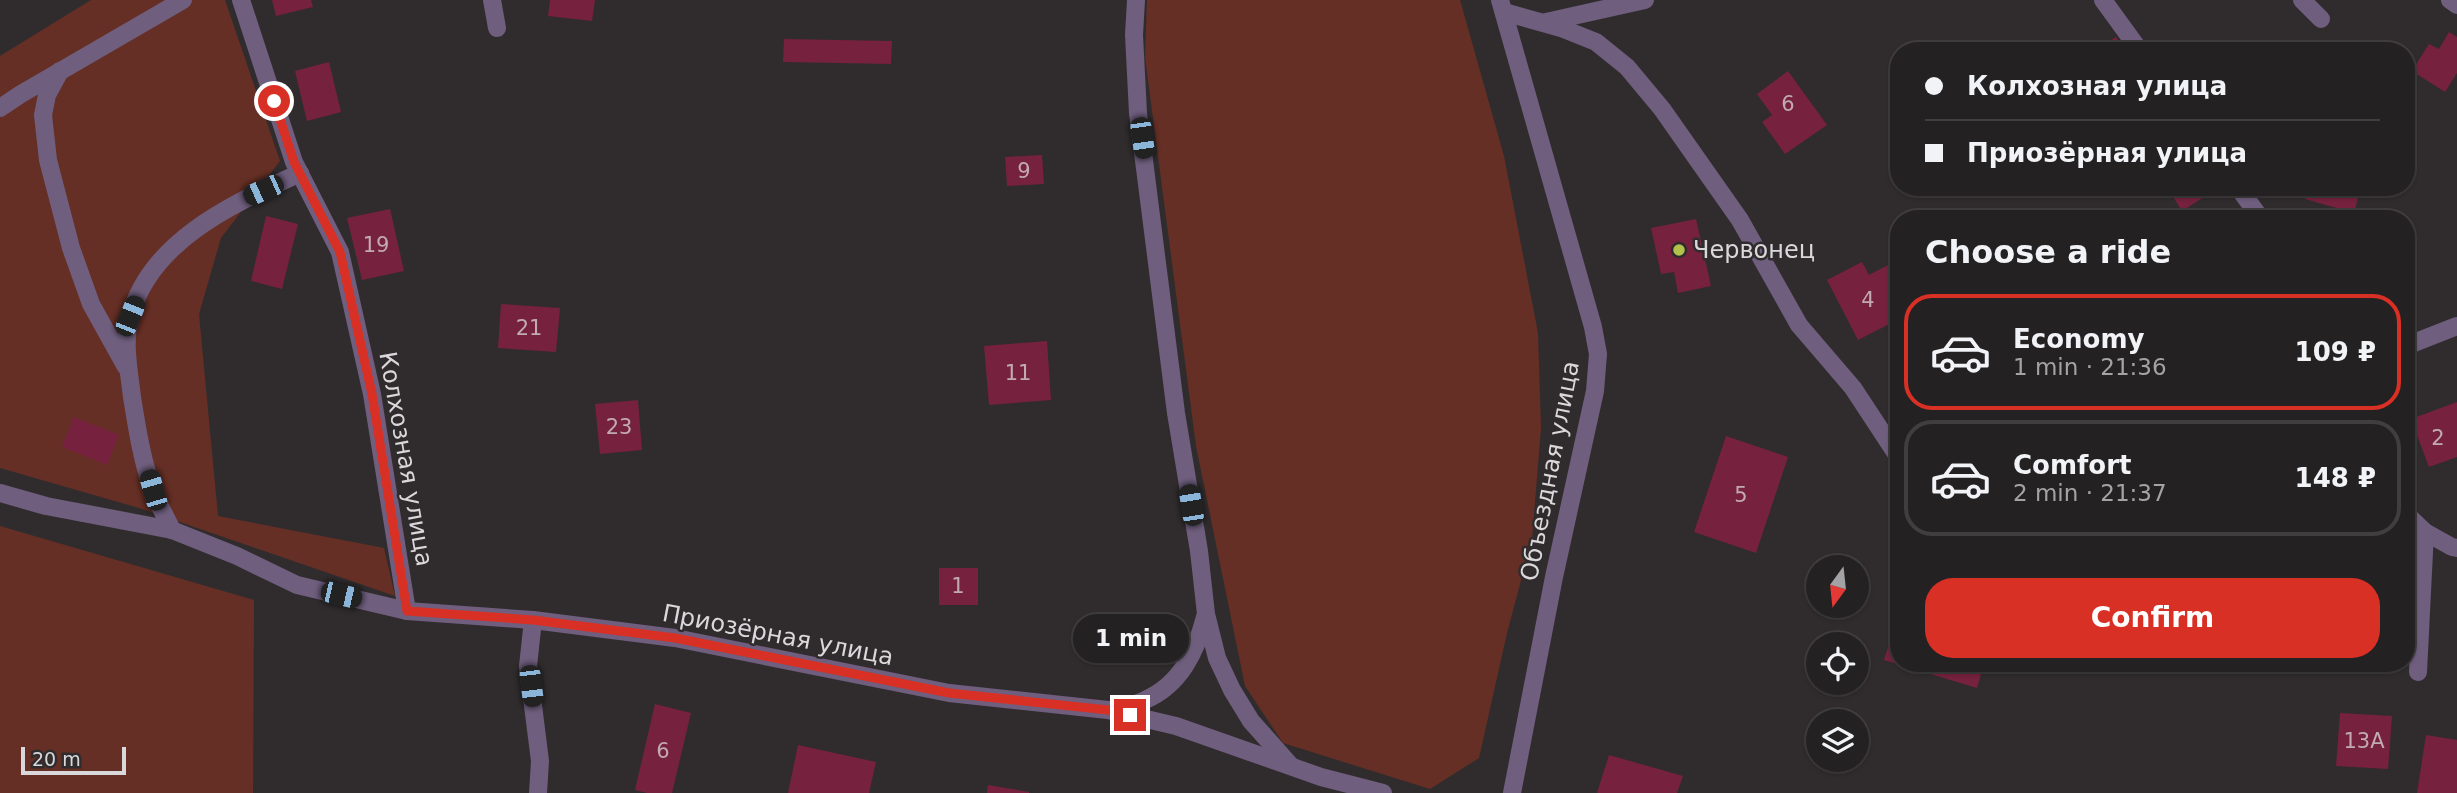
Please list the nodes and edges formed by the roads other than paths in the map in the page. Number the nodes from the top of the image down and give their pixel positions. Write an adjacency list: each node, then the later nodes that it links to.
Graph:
1 (183, 0): 15 (street)
2 (241, 0): 17 (street, Колхозная улица)
3 (492, 0): 13 (street)
4 (1136, 0): 28 (street)
5 (1645, 0): 12 (street)
6 (2103, 0): 14 (street)
7 (2302, 0): 11 (street)
8 (2450, 0): 9 (street)
9 (2457, 5)
10 (1502, 6): 12 (street); 35 (street, Объездная улица)
11 (2321, 19)
12 (1542, 23): 21 (street)
13 (497, 28)
14 (2133, 42)
15 (60, 71): 16 (street); 20 (street)
16 (0, 108)
17 (300, 173): 20 (street); 27 (street, Колхозная улица)
18 (2457, 326): 19 (street)
19 (2415, 342)
20 (129, 373): 24 (street)
21 (1890, 444)
22 (0, 493): 24 (street, Приозёрная улица)
23 (2415, 523): 25 (street)
24 (172, 530): 27 (street, Приозёрная улица)
25 (2425, 532): 26 (street); 30 (street)
26 (2457, 548)
27 (407, 611): 29 (street, Приозёрная улица)
28 (1206, 614): 31 (street); 32 (street)
29 (533, 620): 31 (street, Приозёрная улица); 33 (street)
30 (2418, 672)
31 (1108, 710): 32 (street, Приозёрная улица)
32 (1291, 767): 34 (street, Приозёрная улица)
33 (538, 793)
34 (1383, 793)
35 (1512, 793)

